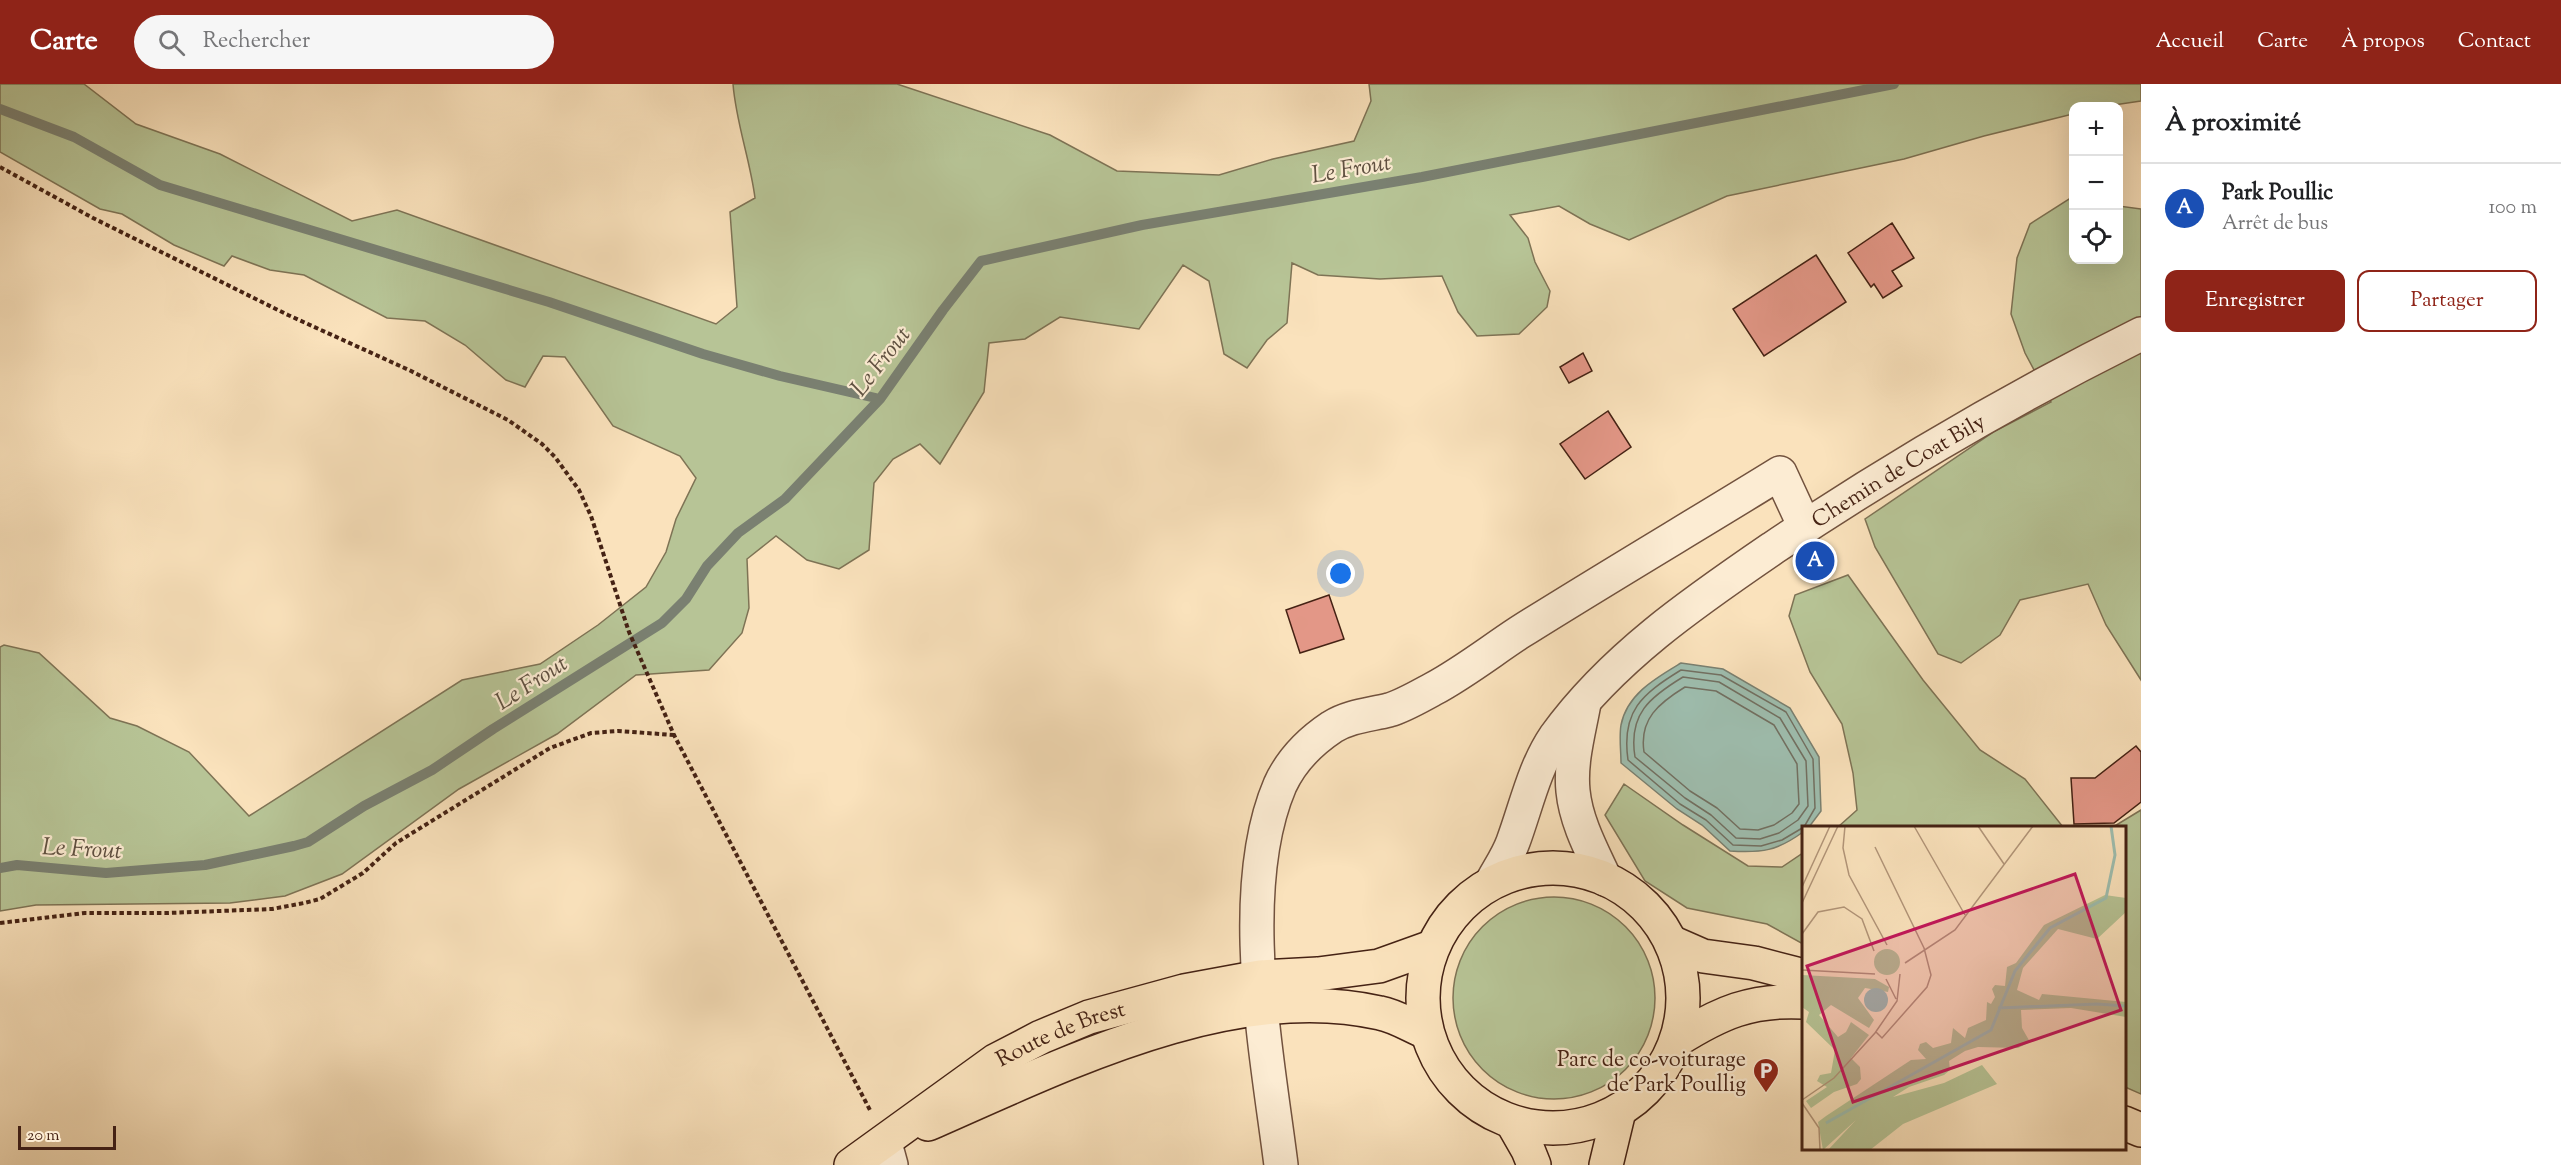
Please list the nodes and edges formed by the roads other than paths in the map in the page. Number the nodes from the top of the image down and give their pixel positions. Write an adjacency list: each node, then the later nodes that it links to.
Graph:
1 (2141, 334): 2 (street, Chemin de Coat Bily)
2 (1805, 526): 3 (street, Chemin de Coat Bily); 9 (street)
3 (1584, 698): 4 (street); 5 (street, Chemin de Coat Bily)
4 (1605, 879): 5 (main road); 6 (main road)
5 (1492, 882): 7 (main road)
6 (1671, 942): 8 (main road); 12 (main road)
7 (1432, 947): 9 (main road, Route de Brest); 11 (main road)
8 (1802, 976)
9 (1260, 993): 11 (main road, Route de Brest); 17 (main road, Route de Brest); 19 (street)
10 (1802, 1002): 12 (main road)
11 (1426, 1032): 14 (main road)
12 (1677, 1040): 13 (main road)
13 (1619, 1111): 14 (main road); 21 (main road)
14 (1512, 1122): 20 (main road)
15 (2126, 1124): 16 (main road)
16 (2141, 1130)
17 (888, 1154): 18 (main road, Route de Brest)
18 (851, 1165)
19 (1281, 1165)
20 (1533, 1165)
21 (1606, 1165)

